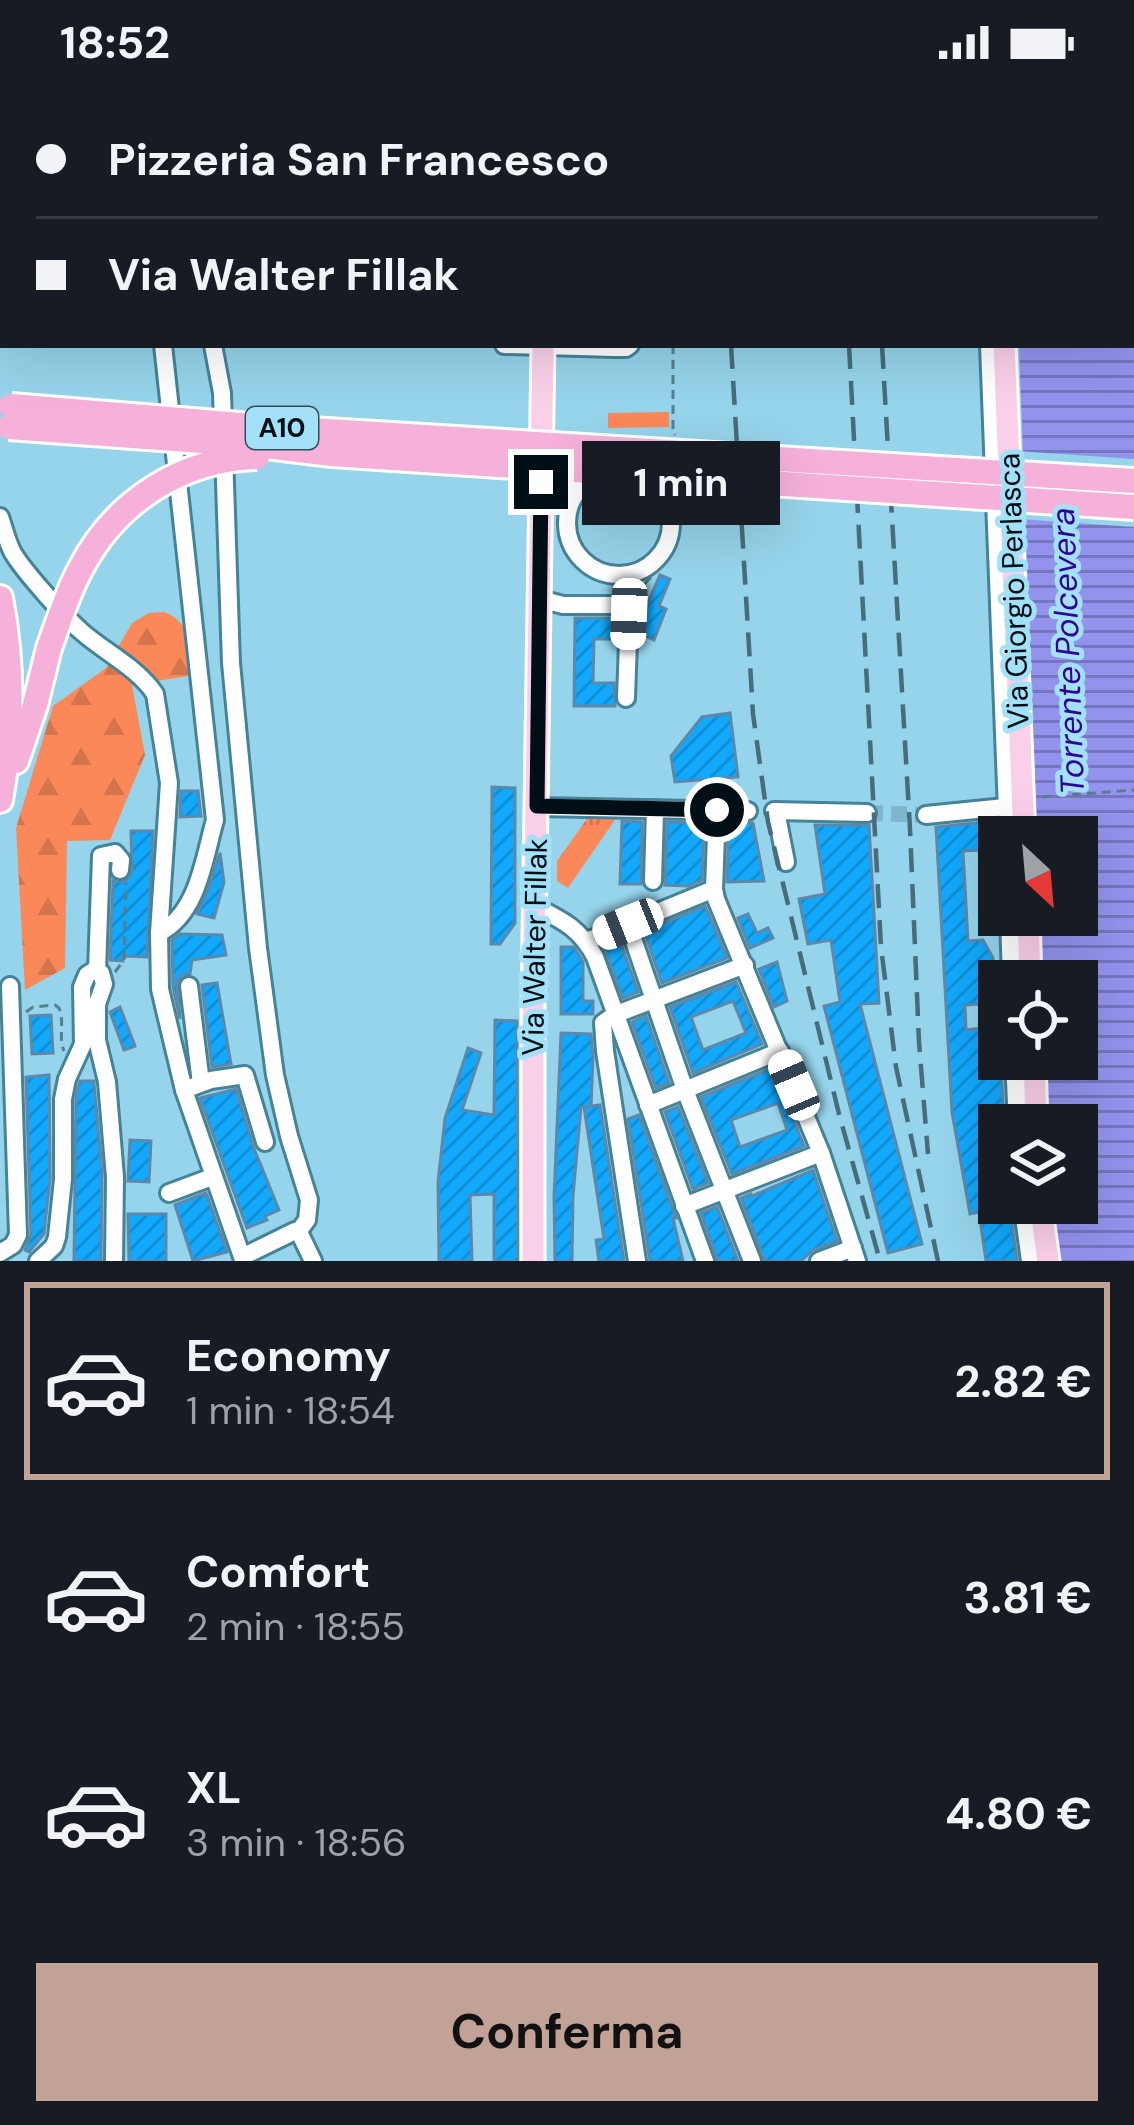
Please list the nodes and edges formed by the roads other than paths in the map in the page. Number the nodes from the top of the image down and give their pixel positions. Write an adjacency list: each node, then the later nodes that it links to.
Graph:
1 (163, 348): 31 (street)
2 (214, 348): 53 (street)
3 (543, 348): 13 (main road, Via Walter Fillak)
4 (989, 348): 16 (street)
5 (1004, 348): 16 (main road, Via Giorgio Perlasca)
6 (5, 416): 7 (highway, A10, bridge); 8 (highway, A10, bridge)
7 (332, 454): 9 (highway, A10, bridge); 15 (highway, A10, bridge)
8 (1134, 481)
9 (1134, 507)
10 (0, 517): 31 (street)
11 (656, 560): 11 (street)
12 (0, 598): 15 (highway)
13 (540, 599): 14 (street); 17 (main road, Via Walter Fillak)
14 (626, 698)
15 (0, 798)
16 (1021, 803): 22 (street); 23 (street); 24 (main road, Via Giorgio Perlasca)
17 (537, 806): 18 (street); 29 (main road, Via Walter Fillak)
18 (660, 809): 19 (street); 27 (street)
19 (717, 810): 20 (street); 28 (street)
20 (748, 811)
21 (867, 813): 25 (street)
22 (926, 815)
23 (1016, 816)
24 (1022, 816)
25 (786, 862)
26 (123, 872): 34 (street)
27 (657, 878)
28 (714, 889): 30 (street); 33 (street)
29 (536, 907): 32 (street); 60 (main road, Via Walter Fillak)
30 (628, 924): 32 (street); 37 (street)
31 (159, 933): 41 (street)
32 (587, 940): 38 (street)
33 (745, 965): 37 (street); 39 (street)
34 (100, 975): 49 (street); 58 (street)
35 (10, 986): 54 (street)
36 (189, 986): 41 (street)
37 (655, 1001): 38 (street); 42 (street)
38 (614, 1015): 43 (street); 61 (street)
39 (779, 1051): 42 (street); 45 (street)
40 (58, 1078): 49 (street)
41 (192, 1087): 44 (street); 46 (street)
42 (686, 1090): 43 (street); 47 (street)
43 (648, 1105): 50 (street)
44 (265, 1142)
45 (821, 1153): 47 (street); 55 (street)
46 (212, 1178): 48 (street); 56 (street)
47 (726, 1191): 50 (street); 63 (street)
48 (169, 1193)
49 (59, 1203): 57 (street)
50 (684, 1206): 62 (street)
51 (1025, 1224): 65 (street)
52 (1043, 1224): 66 (main road)
53 (298, 1232): 56 (street); 59 (street)
54 (0, 1253)
55 (855, 1255): 64 (street)
56 (238, 1259)
57 (38, 1261)
58 (114, 1261)
59 (313, 1261)
60 (533, 1261)
61 (637, 1261)
62 (705, 1261)
63 (752, 1261)
64 (819, 1261)
65 (1030, 1261)
66 (1048, 1261)

